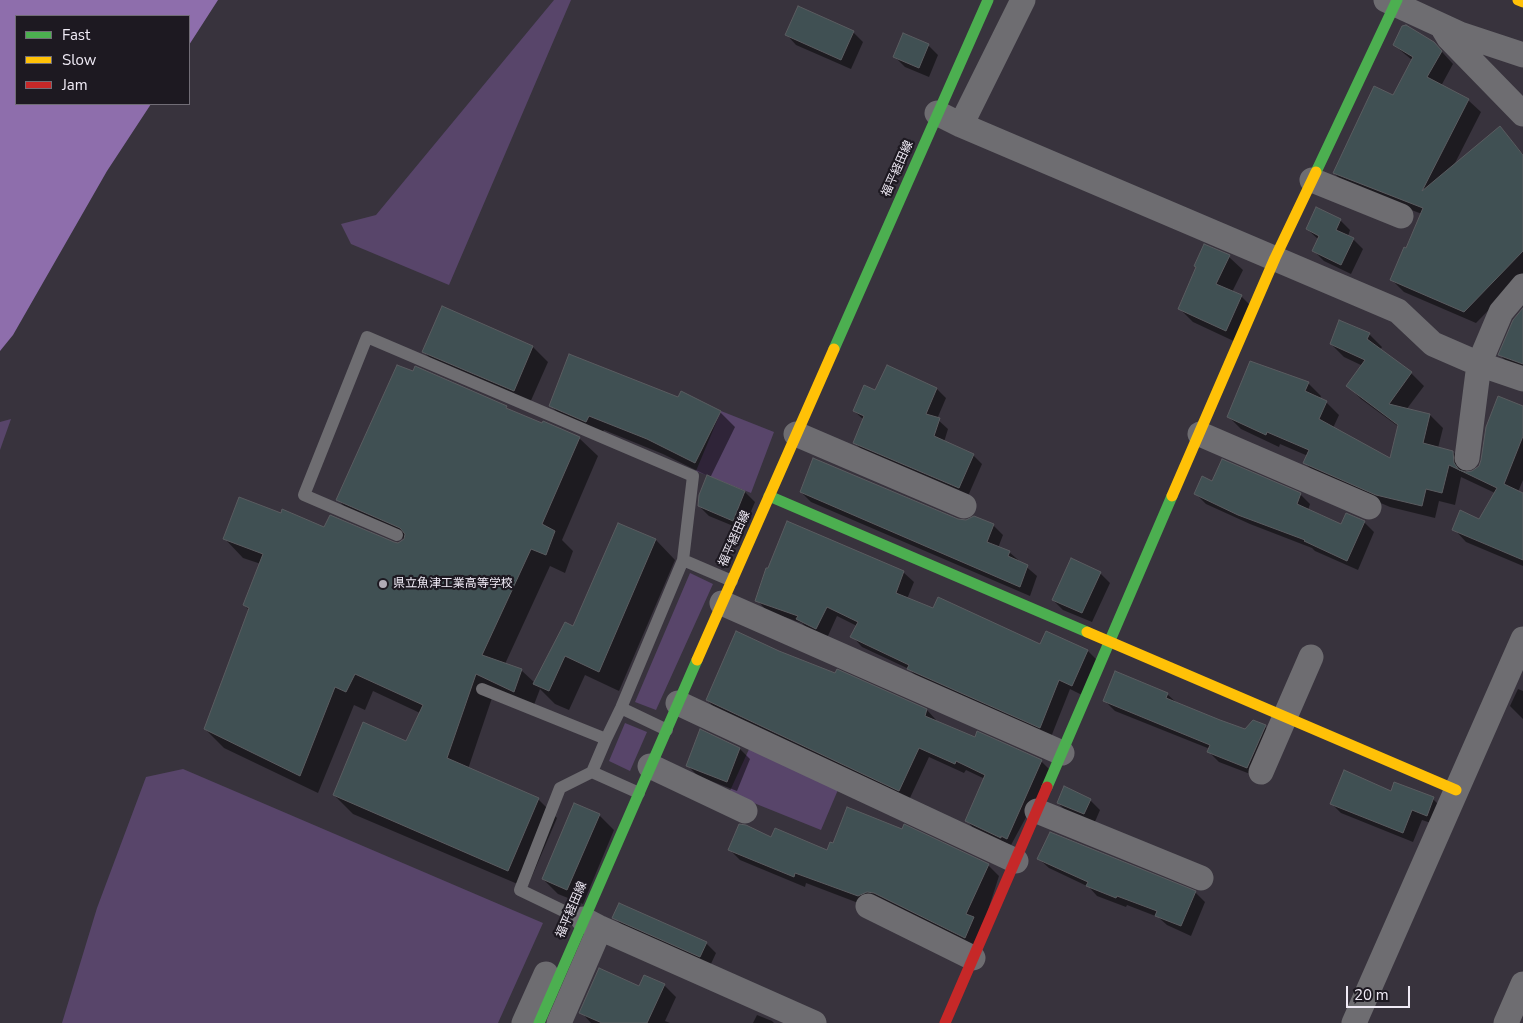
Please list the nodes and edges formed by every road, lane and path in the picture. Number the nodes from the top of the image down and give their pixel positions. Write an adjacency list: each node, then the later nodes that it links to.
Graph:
1 (988, 0): 9 (main road, 福平経田線)
2 (998, 0): 9 (main road, 福平経田線)
3 (1023, 0): 12 (street)
4 (1518, 0): 6 (main road)
5 (1393, 2): 7 (street); 13 (main road)
6 (1523, 2)
7 (1441, 25): 8 (street); 11 (street)
8 (1523, 55)
9 (958, 68): 10 (main road, 福平経田線)
10 (937, 113): 12 (street); 19 (main road, 福平経田線)
11 (1523, 114)
12 (961, 125): 15 (street)
13 (1312, 180): 14 (street); 15 (main road)
14 (1401, 216)
15 (1275, 258): 17 (street); 20 (main road)
16 (1523, 286): 17 (street)
17 (1479, 364): 18 (street); 21 (street)
18 (1523, 379)
19 (796, 434): 22 (main road, 福平経田線); 23 (street)
20 (1200, 434): 24 (street); 30 (main road)
21 (1467, 458)
22 (769, 496): 27 (main road, 福平経田線); 30 (main road)
23 (964, 506)
24 (1369, 507)
25 (397, 535): 26 (lane)
26 (683, 560): 27 (lane); 34 (lane)
27 (732, 580): 28 (main road, 福平経田線)
28 (722, 603): 33 (main road, 福平経田線); 38 (street)
29 (1523, 639): 42 (street)
30 (1111, 642): 35 (main road); 38 (main road)
31 (1311, 657): 35 (street)
32 (482, 689): 37 (lane)
33 (678, 703): 36 (main road, 福平経田線); 46 (street)
34 (621, 708): 36 (lane); 37 (lane)
35 (1284, 717): 41 (street); 42 (main road)
36 (666, 730): 39 (main road, 福平経田線)
37 (606, 738): 40 (lane)
38 (1062, 754): 45 (main road)
39 (650, 766): 43 (main road, 福平経田線); 44 (street)
40 (592, 772): 43 (lane); 49 (lane)
41 (1261, 772)
42 (1456, 790): 57 (street)
43 (639, 793): 49 (main road, 福平経田線)
44 (745, 810)
45 (1037, 811): 46 (main road); 47 (street)
46 (1016, 860): 50 (main road)
47 (1201, 878)
48 (868, 906): 50 (street)
49 (585, 921): 52 (street); 53 (main road, 福平経田線); 54 (street); 55 (street)
50 (973, 958): 56 (main road)
51 (1523, 984): 58 (street)
52 (524, 1023)
53 (539, 1023)
54 (559, 1023)
55 (814, 1023)
56 (945, 1023)
57 (1354, 1023)
58 (1506, 1023)

